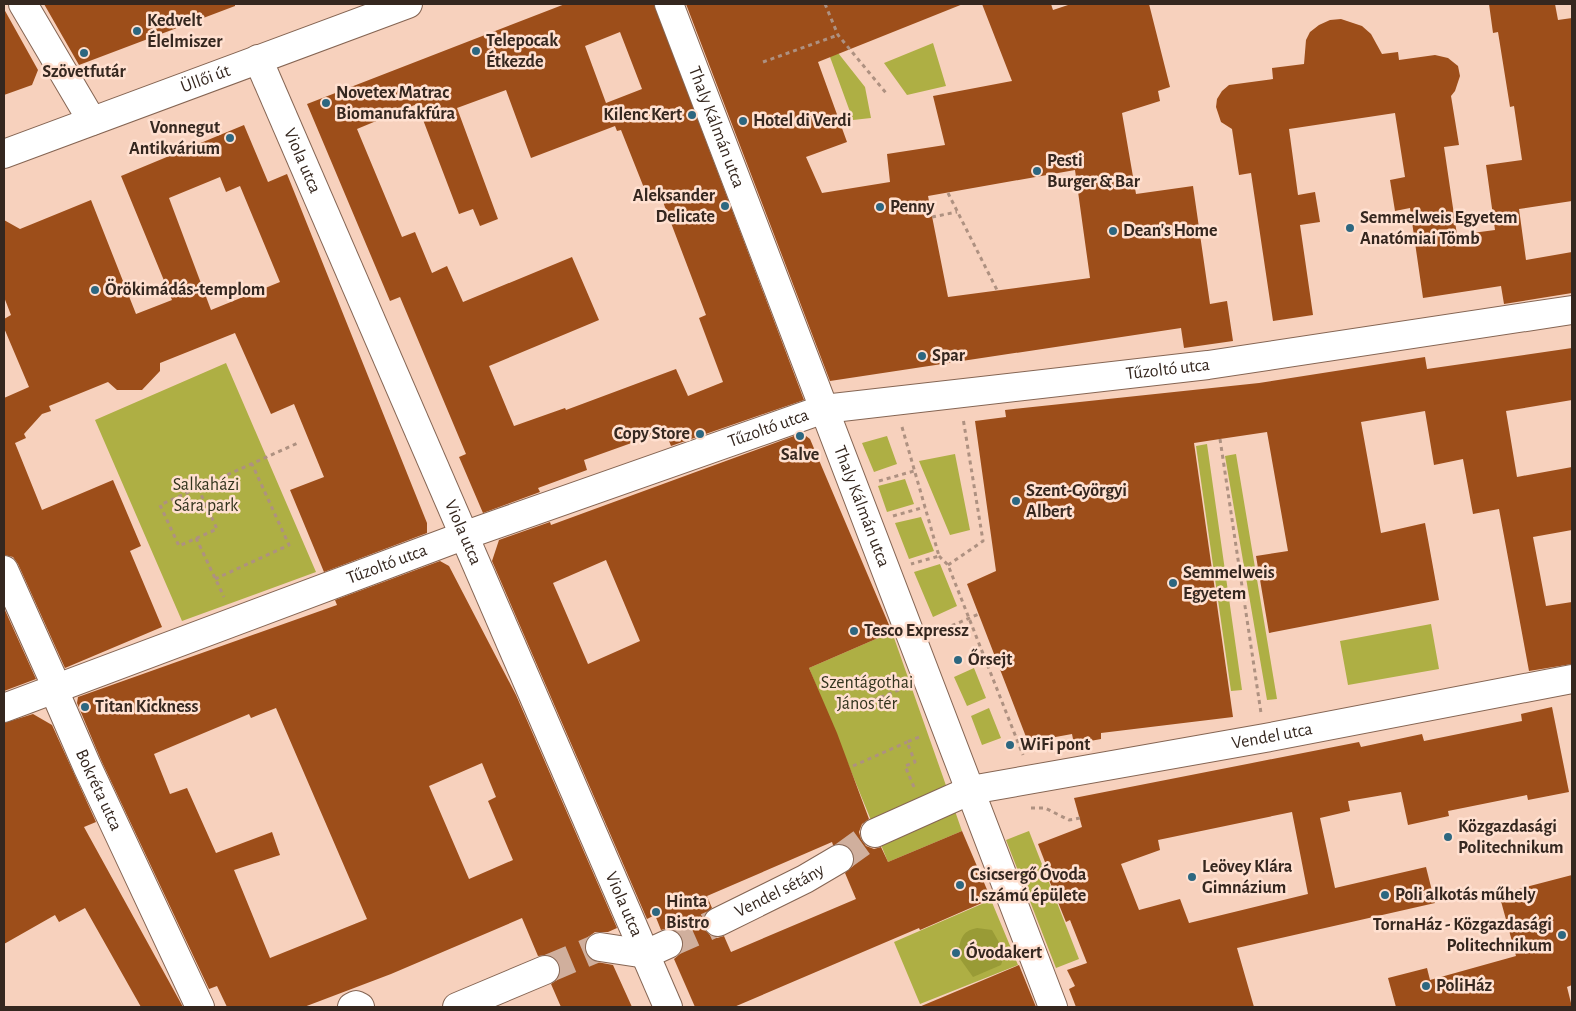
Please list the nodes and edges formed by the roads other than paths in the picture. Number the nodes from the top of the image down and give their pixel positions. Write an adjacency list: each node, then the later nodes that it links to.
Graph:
1 (23, 4): 5 (street)
2 (408, 4): 4 (street, Üllői út)
3 (669, 4): 8 (street, Thaly Kálmán utca)
4 (258, 60): 5 (street, Üllői út); 9 (street, Viola utca)
5 (92, 121): 6 (street, Üllői út)
6 (4, 154)
7 (1572, 310): 8 (street, Tűzoltó utca)
8 (824, 409): 9 (street, Tűzoltó utca); 14 (street, Thaly Kálmán utca)
9 (463, 536): 12 (street, Tűzoltó utca); 19 (street, Viola utca)
10 (4, 570): 12 (street, Bokréta utca)
11 (1572, 679): 14 (street, Vendel utca)
12 (54, 690): 13 (street, Tűzoltó utca); 21 (street, Bokréta utca)
13 (4, 708)
14 (971, 790): 15 (street); 26 (street, Thaly Kálmán utca)
15 (875, 834)
16 (839, 859): 17 (street, Vendel sétány)
17 (718, 922)
18 (600, 947): 19 (street)
19 (657, 949): 25 (street, Viola utca)
20 (545, 970): 24 (street)
21 (200, 1007)
22 (352, 1007): 23 (street)
23 (360, 1007)
24 (457, 1007)
25 (668, 1007)
26 (1053, 1007)

